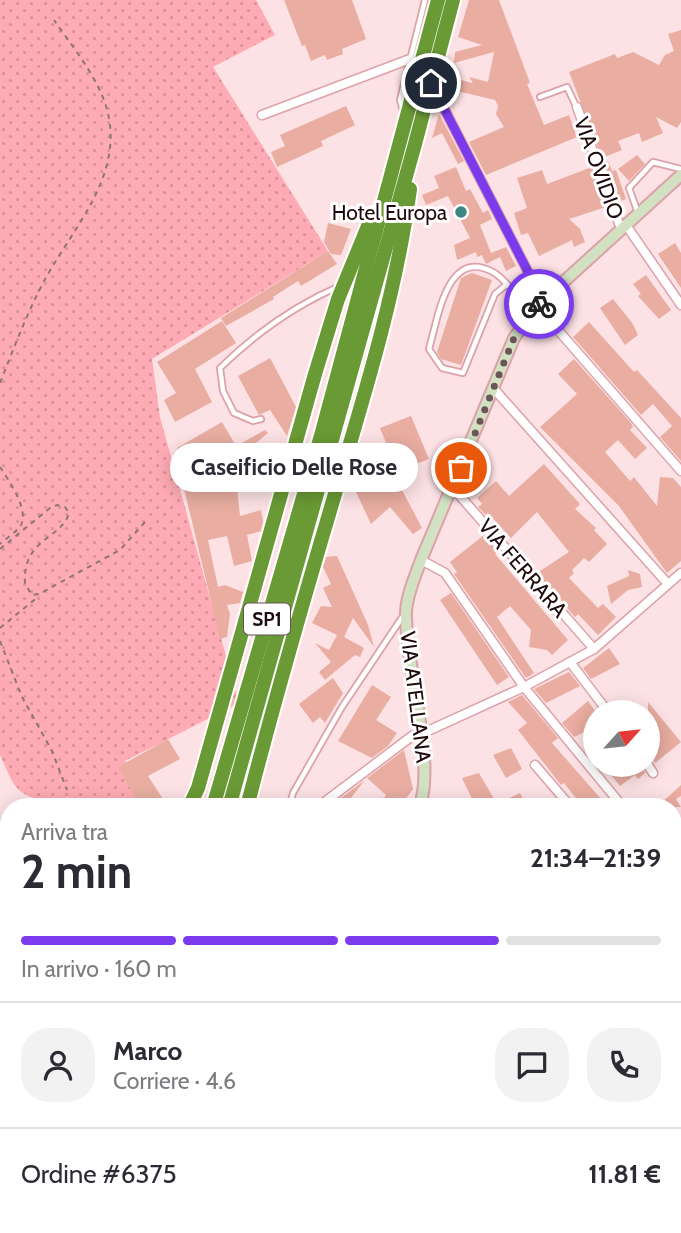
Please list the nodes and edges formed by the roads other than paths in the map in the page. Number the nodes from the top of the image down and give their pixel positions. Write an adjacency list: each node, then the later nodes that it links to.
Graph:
1 (425, 0): 4 (lane)
2 (438, 0): 9 (highway)
3 (453, 0): 5 (highway, SP1)
4 (410, 59): 8 (street); 9 (lane)
5 (431, 83): 10 (highway, SP1); 18 (street)
6 (540, 97): 7 (lane)
7 (577, 107): 14 (street, VIA OVIDIO)
8 (262, 116)
9 (406, 120): 11 (highway)
10 (415, 144): 21 (highway, SP1); 37 (highway)
11 (391, 174): 15 (highway); 21 (highway)
12 (680, 177): 13 (main road, VIA ATELLANA); 13 (lane)
13 (638, 214): 14 (main road, VIA ATELLANA)
14 (624, 227): 17 (street, VIA OVIDIO); 18 (main road, VIA ATELLANA)
15 (344, 284): 20 (lane); 34 (highway)
16 (506, 285): 16 (lane); 18 (lane)
17 (681, 305)
18 (537, 307): 19 (main road, VIA ATELLANA); 22 (street)
19 (494, 389): 23 (main road, VIA ATELLANA); 26 (street)
20 (261, 419)
21 (328, 433): 35 (highway, SP1); 36 (highway, SP1)
22 (681, 471)
23 (453, 488): 24 (main road, VIA ATELLANA); 28 (street, VIA FERRARA)
24 (421, 560): 27 (main road, VIA ATELLANA); 30 (street)
25 (681, 573): 26 (street)
26 (668, 584): 28 (street)
27 (406, 611): 32 (main road, VIA ATELLANA); 38 (lane)
28 (594, 649): 29 (street)
29 (570, 662): 30 (street); 31 (street)
30 (524, 687): 32 (street); 42 (street)
31 (599, 700)
32 (420, 734): 39 (street); 40 (main road, VIA ATELLANA)
33 (536, 765): 41 (street)
34 (193, 798)
35 (216, 798)
36 (231, 798)
37 (249, 798)
38 (292, 798)
39 (330, 798)
40 (421, 798)
41 (564, 798)
42 (616, 798)

